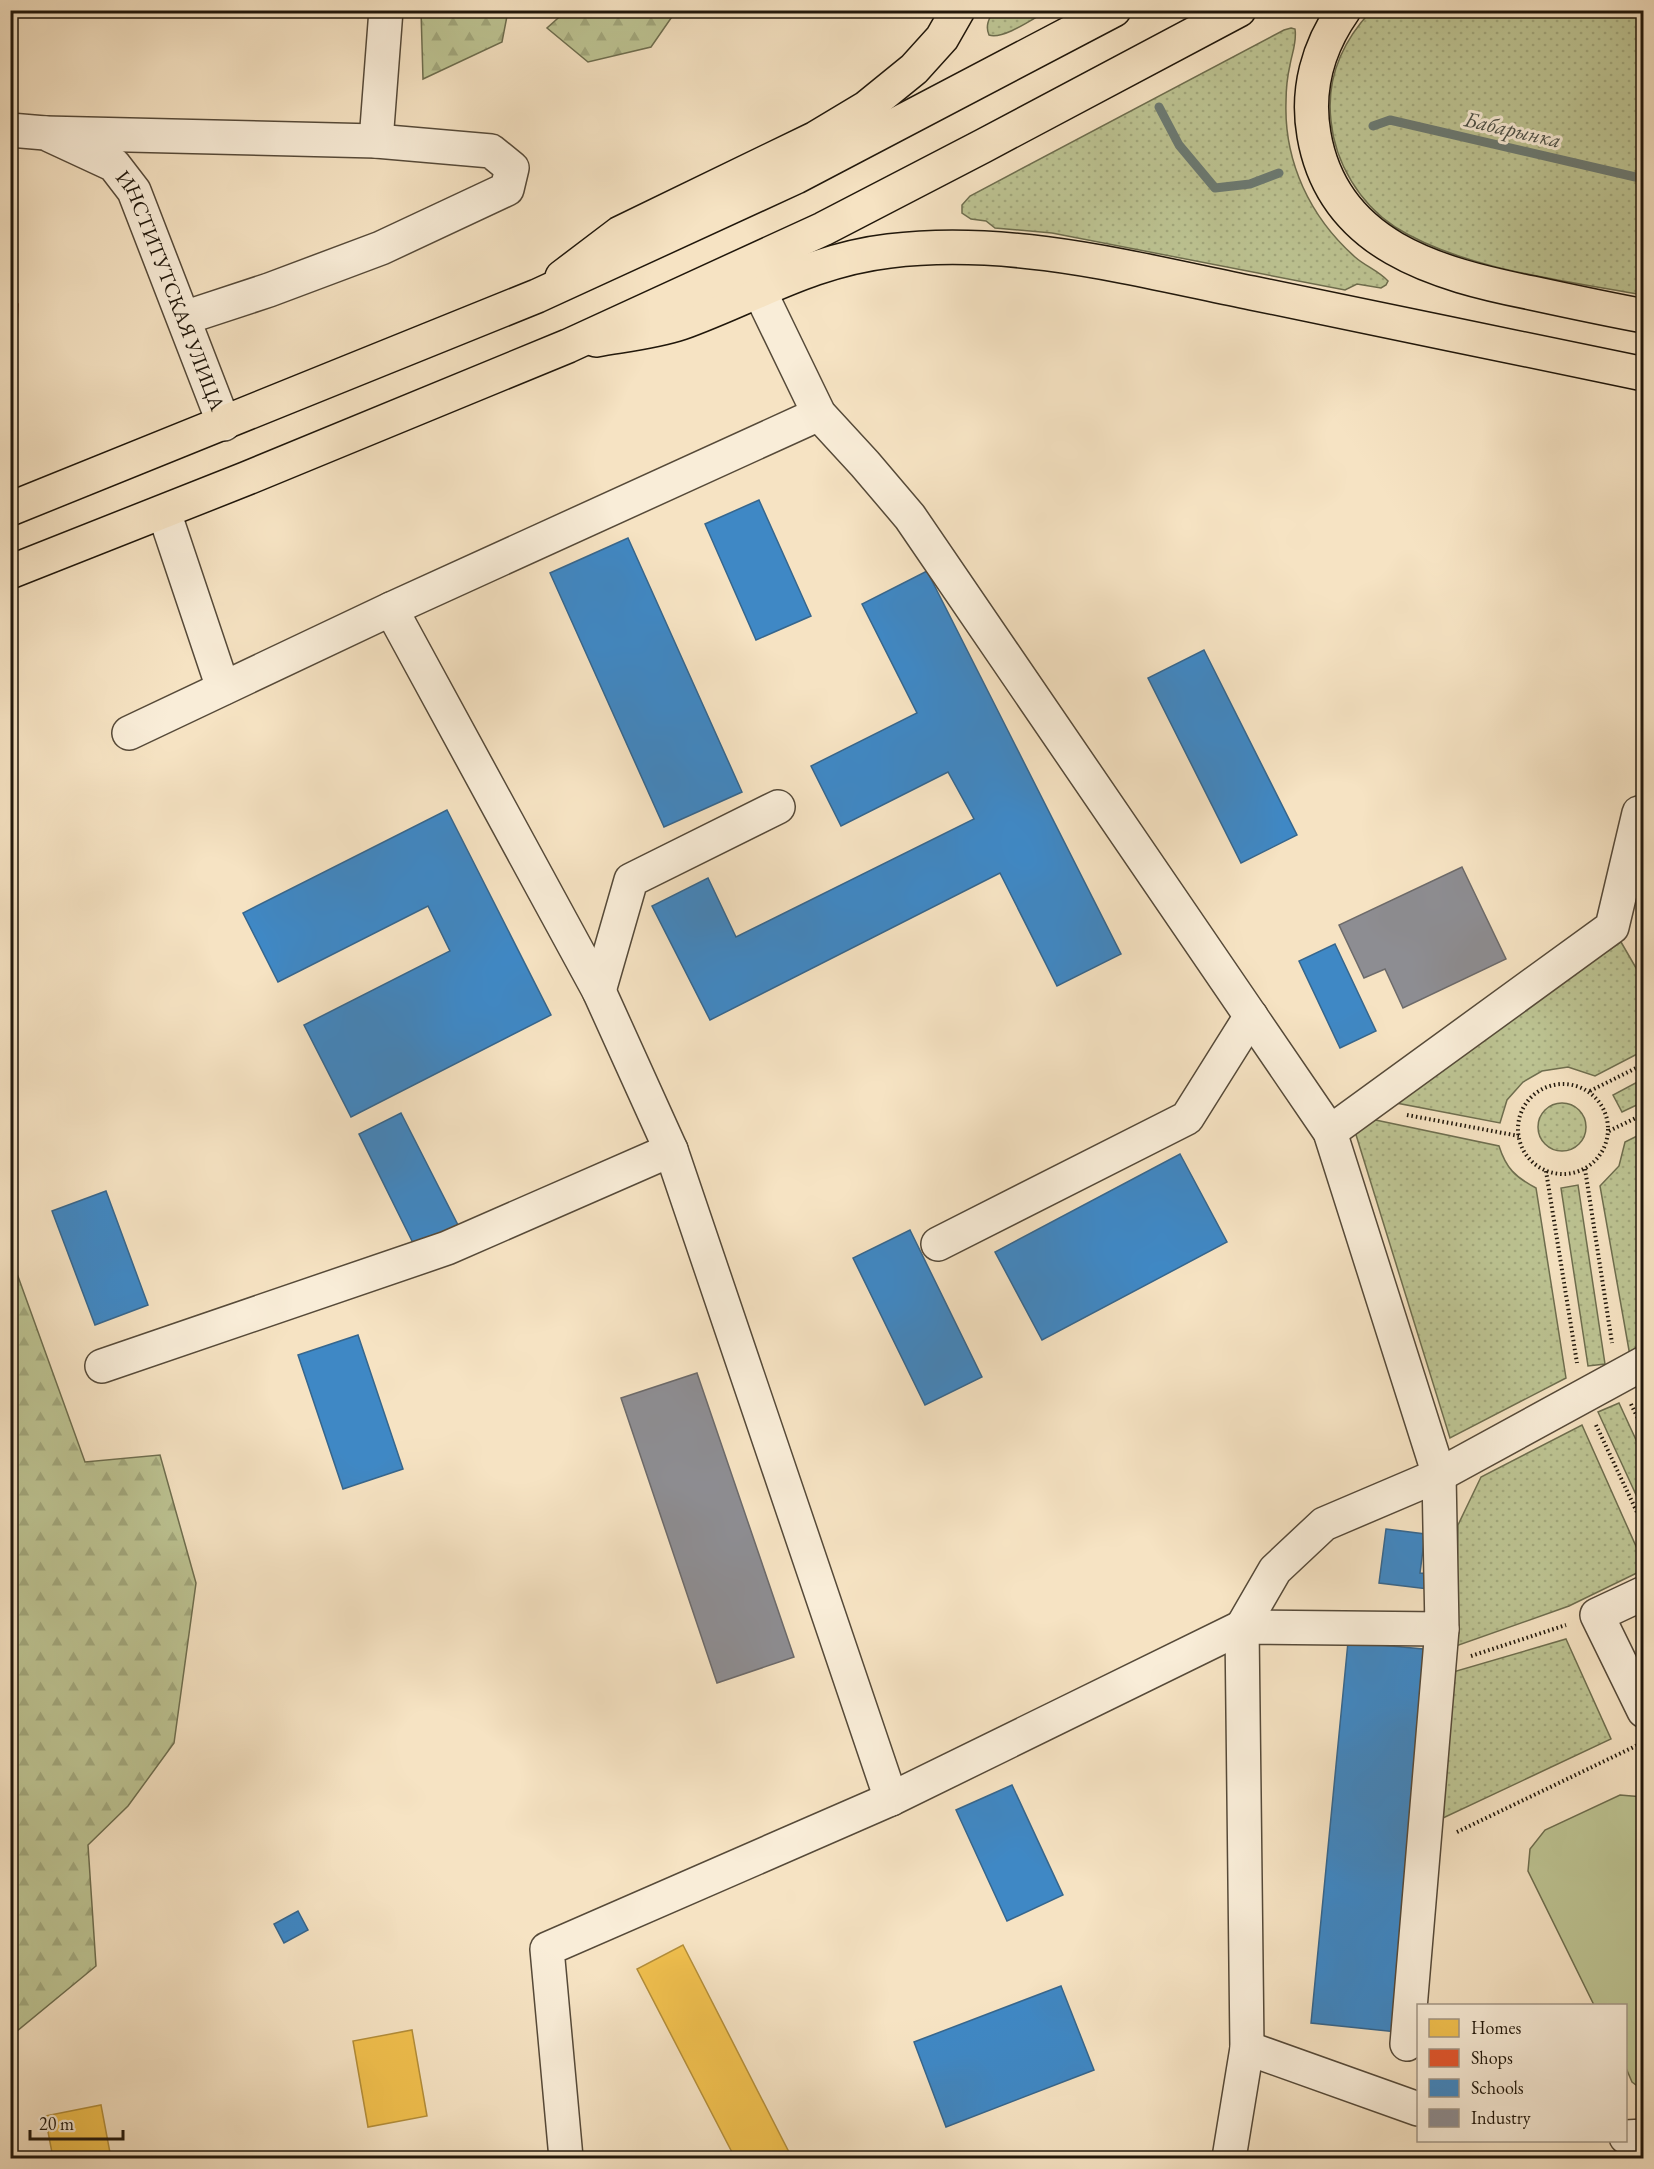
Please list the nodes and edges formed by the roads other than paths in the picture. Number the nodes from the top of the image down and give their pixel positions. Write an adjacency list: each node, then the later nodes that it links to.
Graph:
1 (386, 10): 8 (street)
2 (958, 10): 10 (main road)
3 (1114, 10): 10 (main road)
4 (1239, 10): 13 (main road)
5 (1344, 10): 11 (main road)
6 (10, 130): 7 (street, ИНСТИТУТСКАЯ УЛИЦА)
7 (45, 133): 8 (street); 12 (street, ИНСТИТУТСКАЯ УЛИЦА)
8 (376, 141): 12 (street)
9 (759, 290): 13 (main road); 14 (main road); 15 (street)
10 (537, 296): 16 (main road)
11 (1644, 316)
12 (184, 318): 16 (street, ИНСТИТУТСКАЯ УЛИЦА)
13 (568, 346): 18 (main road)
14 (1644, 374)
15 (819, 414): 20 (street); 26 (street)
16 (224, 424): 17 (main road)
17 (10, 509)
18 (164, 512): 19 (main road); 21 (street)
19 (10, 572)
20 (391, 609): 21 (street); 25 (street)
21 (223, 688): 22 (street)
22 (129, 733)
23 (778, 807): 25 (street)
24 (1644, 812): 27 (street)
25 (599, 991): 28 (street)
26 (1251, 1016): 27 (street); 29 (street)
27 (1330, 1132): 32 (street)
28 (671, 1150): 30 (street); 37 (street)
29 (938, 1244)
30 (102, 1366)
31 (1631, 1370): 32 (street)
32 (1439, 1475): 34 (street); 35 (street)
33 (1644, 1593): 36 (street)
34 (1242, 1626): 35 (street); 37 (street); 39 (street)
35 (1442, 1629): 38 (street)
36 (1644, 1710)
37 (891, 1799): 43 (street)
38 (1407, 2044)
39 (1247, 2048): 40 (street); 44 (street)
40 (1417, 2108)
41 (1644, 2136): 42 (street)
42 (1627, 2137)
43 (566, 2158)
44 (1229, 2158)

